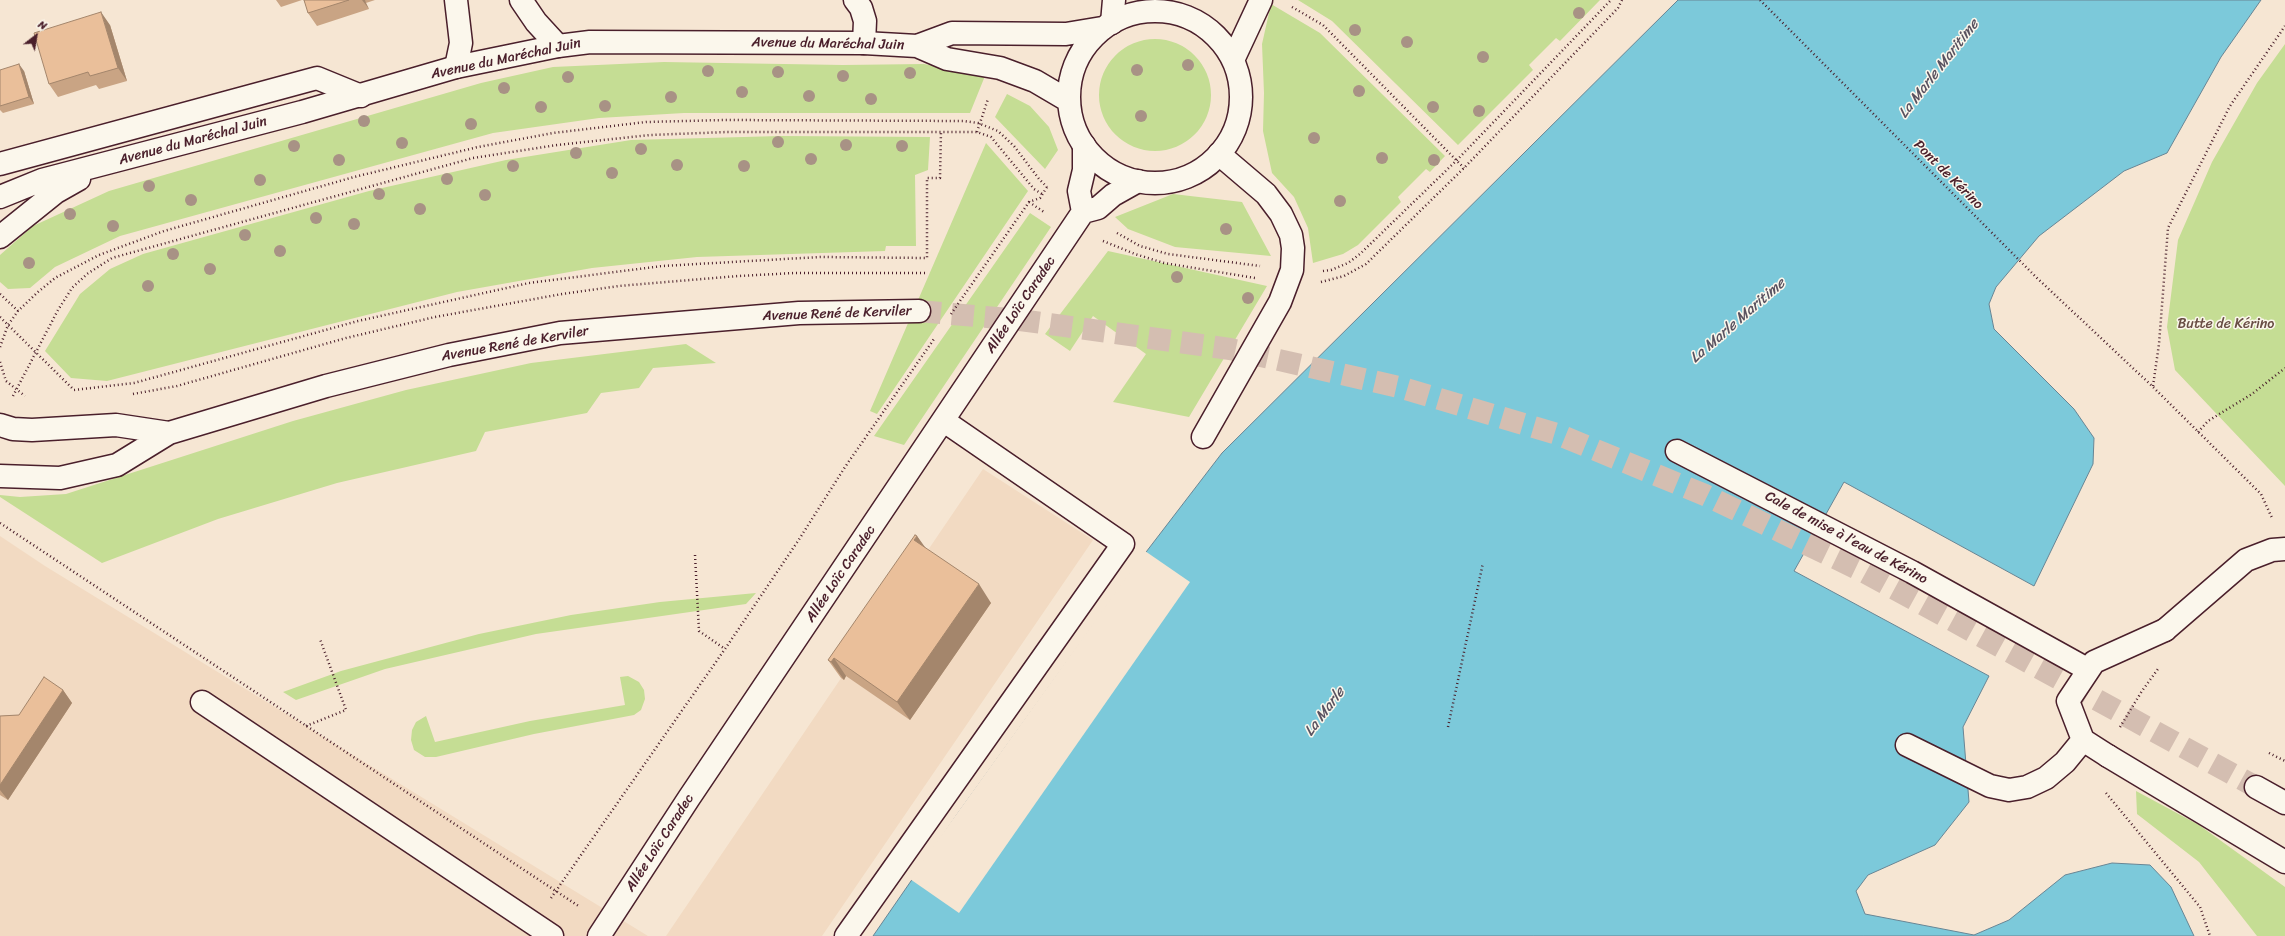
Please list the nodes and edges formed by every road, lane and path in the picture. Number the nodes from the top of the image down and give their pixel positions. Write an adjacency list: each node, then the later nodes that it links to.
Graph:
1 (456, 0): 18 (main road)
2 (521, 0): 15 (main road)
3 (855, 0): 14 (main road)
4 (1114, 0): 12 (main road)
5 (1180, 0): 11 (main road)
6 (1261, 0): 17 (main road)
7 (1611, 0): 24 (path)
8 (1622, 0): 27 (path)
9 (1760, 0): 52 (path, Pont de Kérino)
10 (1287, 4): 24 (path)
11 (1137, 13): 12 (main road); 17 (main road)
12 (1107, 25): 16 (main road, Avenue du Maréchal Juin); 20 (main road)
13 (2285, 26): 52 (path)
14 (864, 43): 15 (main road, Avenue du Maréchal Juin); 16 (main road, Avenue du Maréchal Juin)
15 (558, 46): 18 (main road, Avenue du Maréchal Juin)
16 (917, 46): 20 (main road, Avenue du Maréchal Juin)
17 (1233, 60): 23 (main road)
18 (456, 67): 19 (main road, Avenue du Maréchal Juin)
19 (361, 96): 25 (main road); 26 (main road, Avenue du Maréchal Juin)
20 (1069, 101): 22 (main road)
21 (941, 132): 32 (path); 49 (path); 49 (path)
22 (1084, 145): 28 (main road); 35 (main road)
23 (1219, 154): 28 (main road); 59 (main road)
24 (1457, 160): 27 (path); 40 (path)
25 (0, 164)
26 (107, 164): 33 (main road, Avenue du Maréchal Juin); 37 (main road, Avenue du Maréchal Juin)
27 (1464, 168): 42 (path)
28 (1138, 181): 35 (main road)
29 (1050, 182): 30 (path)
30 (1047, 187): 31 (path); 32 (path); 44 (path)
31 (1053, 191)
32 (1042, 194): 34 (path)
33 (0, 197)
34 (1029, 202)
35 (1083, 212): 55 (main road, Allée Loïc Caradec)
36 (1114, 232): 39 (path)
37 (0, 237)
38 (1099, 246): 41 (path)
39 (1263, 267)
40 (1319, 271)
41 (1262, 279)
42 (1316, 282)
43 (0, 294): 44 (path)
44 (18, 310): 47 (path)
45 (919, 311): 58 (main road, Avenue René de Kerviler)
46 (0, 317): 47 (path)
47 (8, 325): 48 (path); 49 (path)
48 (0, 347)
49 (35, 351): 53 (path)
50 (0, 362): 53 (path)
51 (2285, 368): 57 (path)
52 (2152, 386): 57 (path, Pont de Kérino)
53 (16, 391): 54 (path)
54 (30, 399)
55 (944, 421): 84 (main road, Allée Loïc Caradec); 86 (main road)
56 (0, 425): 58 (main road, Avenue René de Kerviler)
57 (2198, 432): 64 (path, Pont de Kérino)
58 (169, 433): 62 (main road, Avenue René de Kerviler)
59 (1204, 437)
60 (1677, 451): 70 (main road, Cale de mise à l’eau de Kérino)
61 (845, 467): 69 (path)
62 (0, 476)
63 (0, 523): 72 (path)
64 (2283, 549): 67 (main road)
65 (695, 555): 69 (path)
66 (1483, 563): 73 (path)
67 (2165, 630): 70 (main road); 77 (path)
68 (320, 638): 72 (path)
69 (726, 649): 82 (path)
70 (2087, 669): 74 (main road)
71 (202, 702): 83 (main road)
72 (306, 726): 82 (path)
73 (1448, 727)
74 (2083, 740): 75 (main road); 77 (main road)
75 (1908, 745)
76 (2270, 753): 78 (path)
77 (2108, 756): 81 (main road); 87 (path)
78 (2285, 760)
79 (2256, 787): 80 (main road)
80 (2285, 803)
81 (2285, 862)
82 (556, 890): 83 (path); 84 (path)
83 (533, 924): 85 (main road)
84 (603, 931)
85 (552, 936)
86 (846, 936)
87 (2210, 936)

